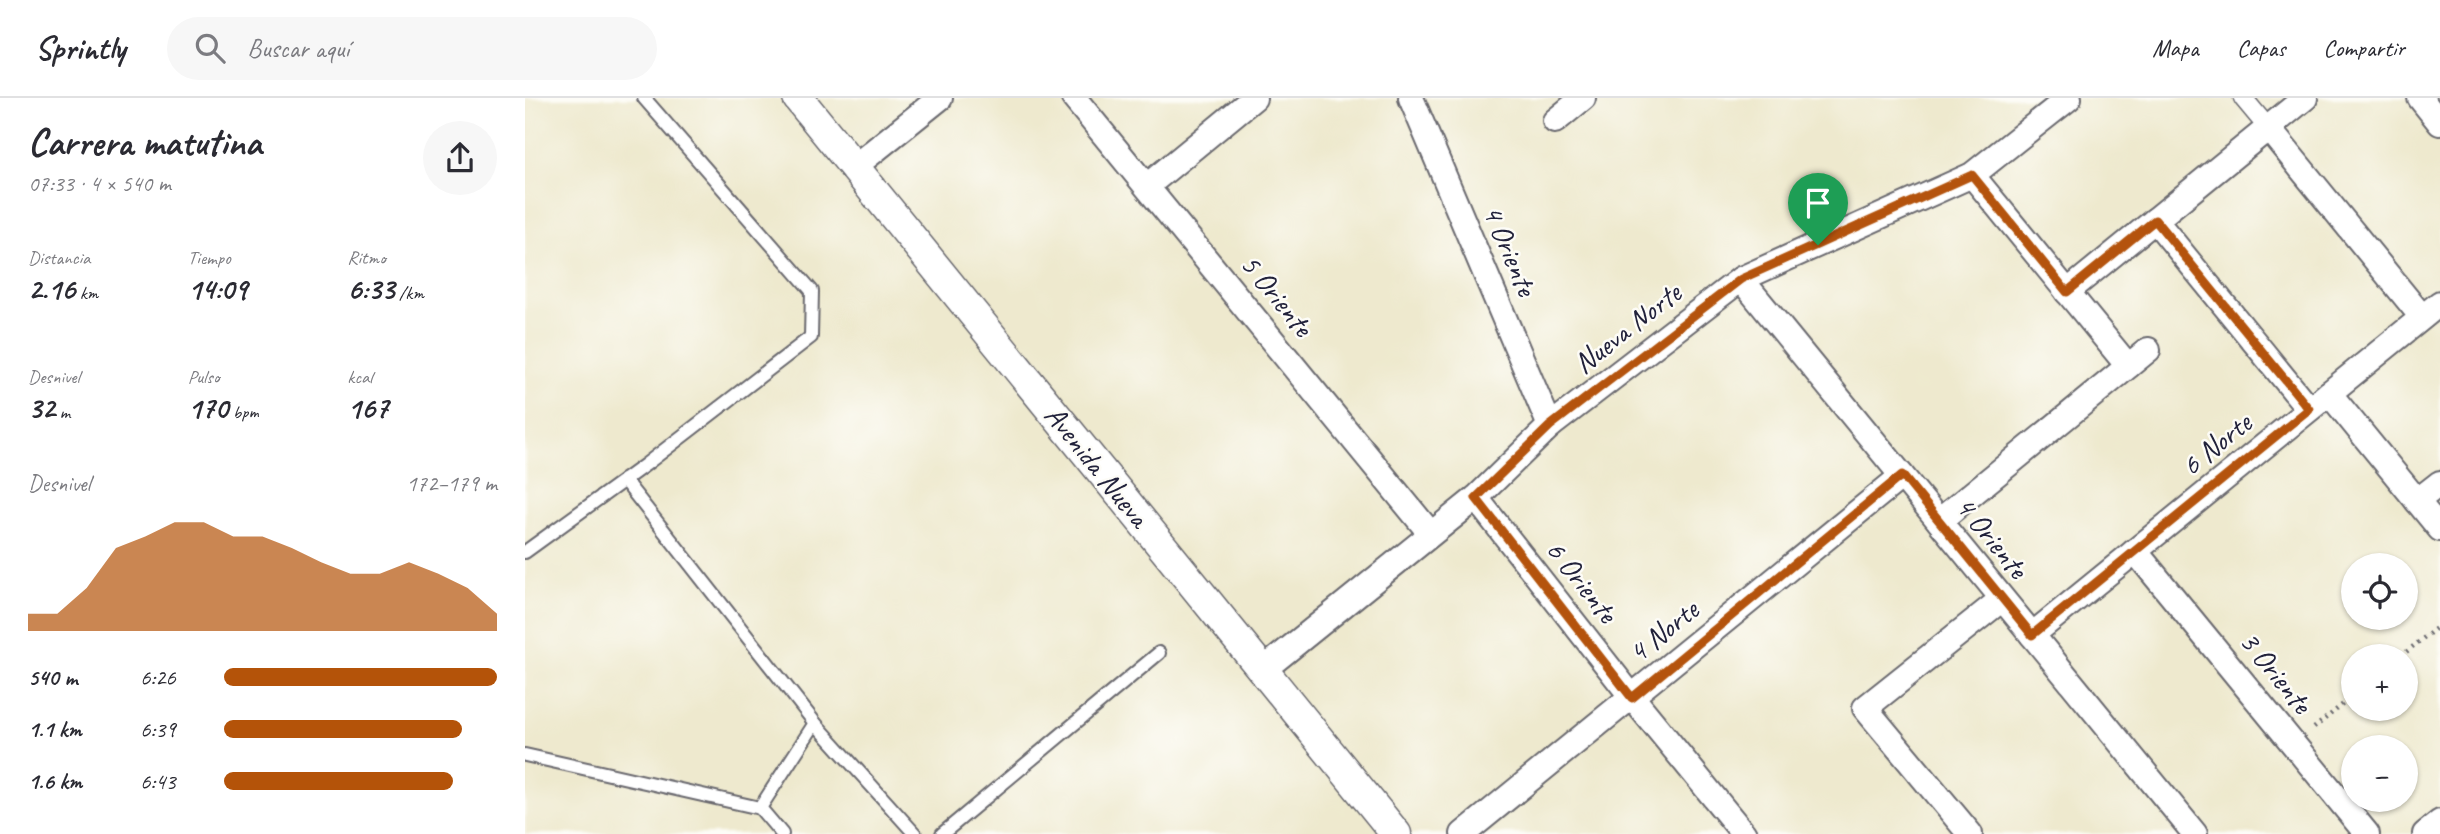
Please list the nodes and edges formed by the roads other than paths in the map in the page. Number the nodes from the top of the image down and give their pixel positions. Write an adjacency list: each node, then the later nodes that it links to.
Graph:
1 (643, 98): 28 (lane)
2 (798, 98): 15 (street, Avenida Nueva)
3 (940, 98): 15 (street)
4 (1074, 98): 17 (street, 5 Oriente)
5 (1254, 98): 17 (street)
6 (1411, 98): 26 (street, 4 Oriente)
7 (1583, 98): 12 (street)
8 (2069, 98): 16 (street, Nueva Norte)
9 (2243, 98): 14 (street)
10 (2305, 98): 14 (street)
11 (2420, 98): 13 (street)
12 (1555, 121)
13 (2440, 122)
14 (2268, 128): 18 (street); 21 (street)
15 (854, 167): 40 (street, Avenida Nueva)
16 (1972, 175): 19 (street, Nueva Norte); 20 (street)
17 (1147, 186): 34 (street, 5 Oriente)
18 (2155, 220): 20 (street); 25 (street)
19 (1741, 279): 26 (street, Nueva Norte); 27 (street, 4 Oriente)
20 (2067, 292): 23 (street)
21 (2431, 310): 24 (street, 6 Norte)
22 (2148, 350): 23 (street)
23 (2128, 366): 32 (street)
24 (2329, 393): 25 (street, 6 Norte); 31 (street)
25 (2309, 409): 35 (street, 6 Norte)
26 (1550, 426): 30 (street, Nueva Norte)
27 (1902, 475): 32 (street, 4 Oriente); 41 (street, 4 Norte)
28 (624, 480): 36 (lane); 42 (lane)
29 (2440, 483): 31 (street)
30 (1476, 498): 34 (street, Nueva Norte); 41 (street, 6 Oriente)
31 (2417, 501): 33 (street)
32 (1939, 521): 37 (street, 4 Oriente)
33 (2440, 529)
34 (1430, 533): 40 (street, Nueva Norte)
35 (2135, 551): 38 (street, 6 Norte); 54 (street, 3 Oriente)
36 (525, 552)
37 (2002, 598): 38 (street, 4 Oriente); 52 (street)
38 (2032, 635): 53 (street, 4 Oriente)
39 (1159, 653): 48 (lane)
40 (1263, 670): 49 (street, Avenida Nueva)
41 (1632, 698): 50 (street, 4 Norte); 51 (street, 6 Oriente)
42 (815, 723): 44 (lane); 47 (lane)
43 (525, 755): 44 (lane)
44 (760, 808): 46 (lane)
45 (2440, 822): 55 (street)
46 (782, 834)
47 (915, 834)
48 (942, 834)
49 (1397, 834)
50 (1463, 834)
51 (1744, 834)
52 (1970, 834)
53 (2195, 834)
54 (2367, 834)
55 (2425, 834)

